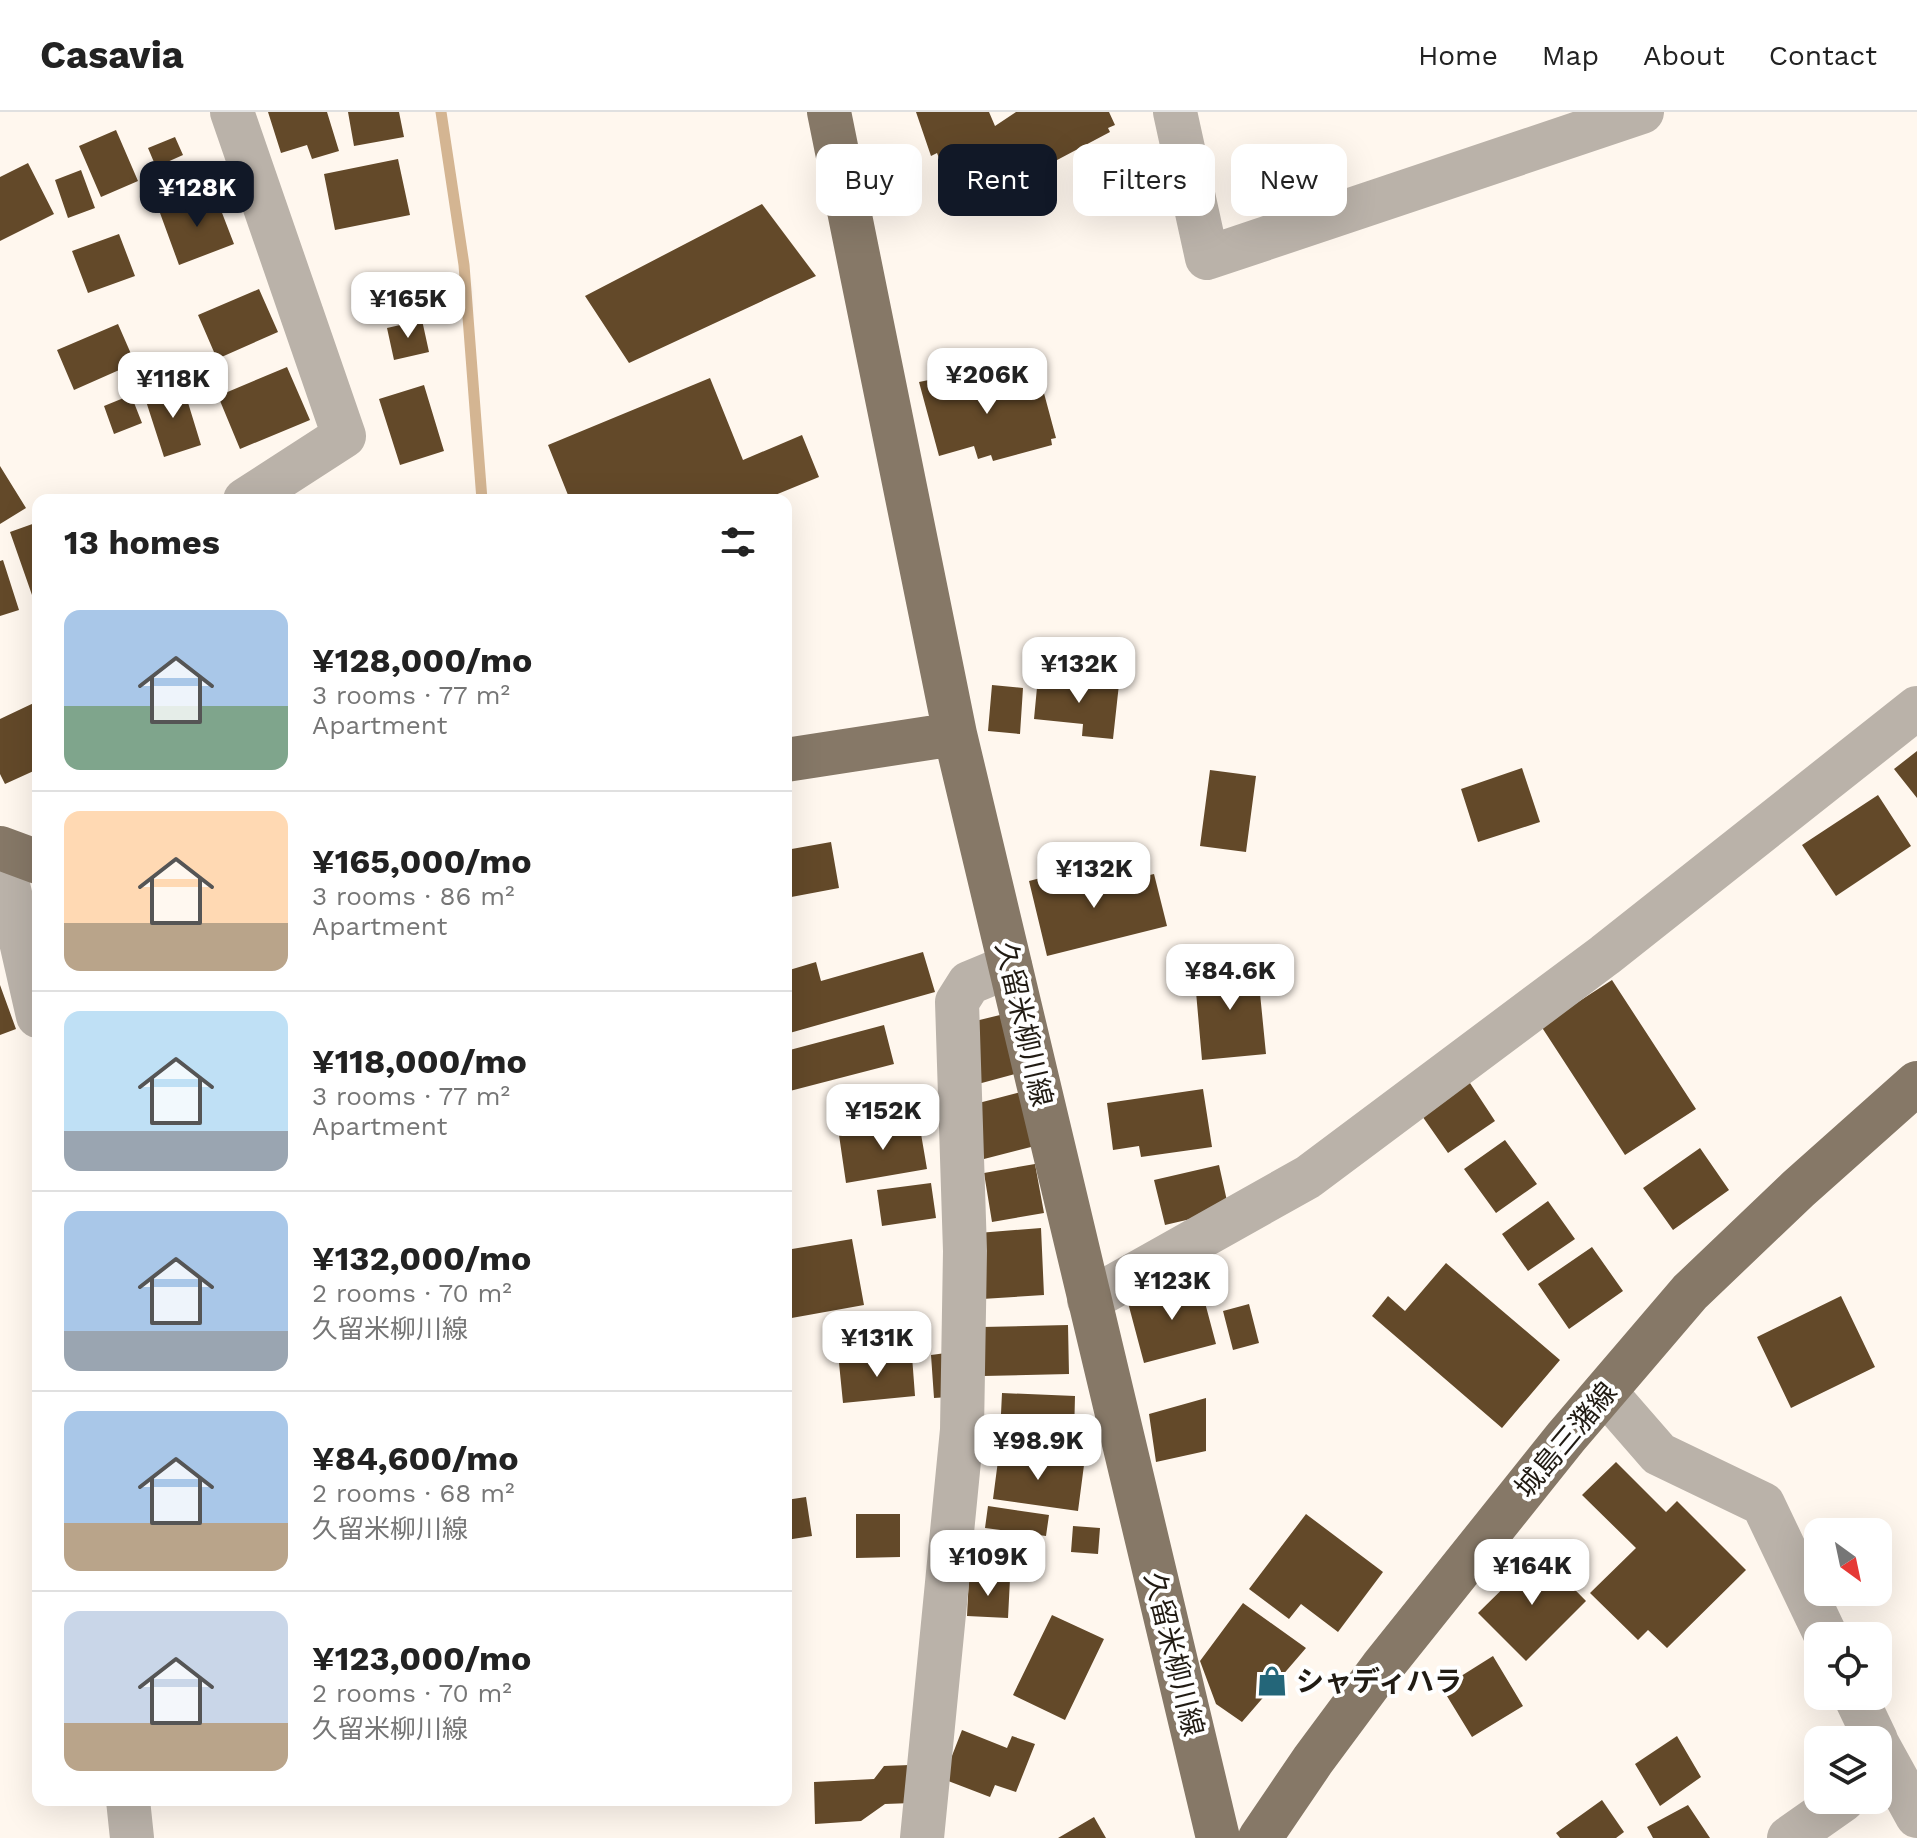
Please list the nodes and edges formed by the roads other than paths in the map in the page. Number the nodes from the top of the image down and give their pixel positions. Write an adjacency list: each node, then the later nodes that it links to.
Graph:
1 (232, 112): 5 (street)
2 (829, 112): 7 (main road, 久留米柳川線)
3 (1175, 112): 4 (street)
4 (1642, 112)
5 (254, 494)
6 (1917, 708): 14 (street)
7 (955, 734): 8 (main road); 11 (main road, 久留米柳川線)
8 (792, 759)
9 (0, 849): 10 (main road); 12 (street)
10 (32, 860)
11 (1010, 966): 14 (main road, 久留米柳川線); 22 (street)
12 (32, 990)
13 (1917, 1083): 15 (main road, 城島三潴線)
14 (1089, 1300): 23 (main road, 久留米柳川線)
15 (1605, 1392): 16 (street); 24 (main road, 城島三潴線)
16 (1819, 1622)
17 (1892, 1763): 20 (street)
18 (129, 1806): 21 (street)
19 (1823, 1814): 25 (street)
20 (1917, 1816)
21 (132, 1838)
22 (922, 1838)
23 (1218, 1838)
24 (1260, 1838)
25 (1789, 1838)

